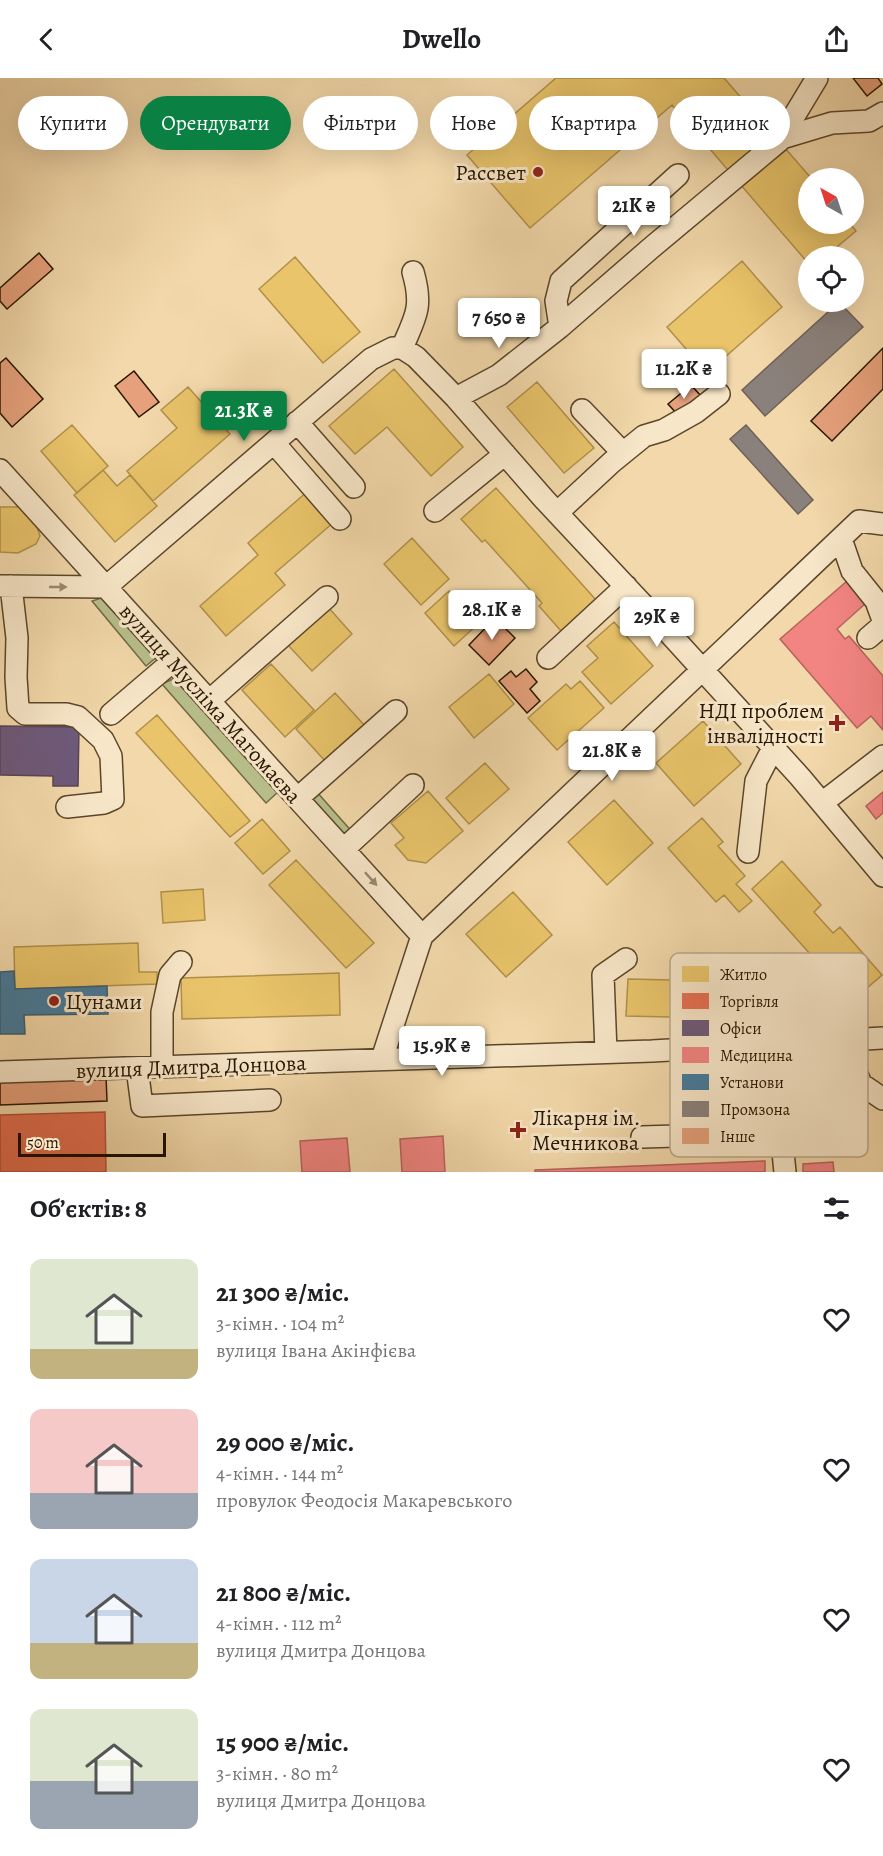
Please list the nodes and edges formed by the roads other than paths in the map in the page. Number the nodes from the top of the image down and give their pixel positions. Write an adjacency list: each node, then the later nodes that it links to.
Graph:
1 (817, 78): 3 (street)
2 (883, 113): 4 (street)
3 (790, 123)
4 (790, 136)
5 (768, 150): 8 (street)
6 (678, 175): 8 (street)
7 (413, 272): 9 (street)
8 (560, 327): 11 (street)
9 (402, 348): 11 (street); 13 (street)
10 (719, 394): 15 (street)
11 (456, 398): 16 (street)
12 (582, 410): 15 (street)
13 (297, 422): 14 (street); 18 (street)
14 (274, 443): 21 (street); 26 (street)
15 (623, 453): 20 (street)
16 (505, 454): 19 (street); 20 (street)
17 (0, 470): 26 (street, вулиця Мусліма Магомаєва)
18 (354, 487)
19 (435, 511)
20 (557, 513): 25 (street)
21 (340, 519)
22 (883, 524): 23 (street)
23 (840, 539): 28 (street); 31 (street)
24 (5, 586): 26 (street, one-way to 26); 40 (street)
25 (626, 586): 29 (street); 31 (street)
26 (106, 587): 30 (street, вулиця Мусліма Магомаєва)
27 (327, 597): 32 (street)
28 (883, 620)
29 (548, 658)
30 (173, 661): 32 (street, вулиця Мусліма Магомаєва); 34 (street)
31 (702, 669): 35 (street); 44 (street)
32 (209, 701): 38 (street, вулиця Мусліма Магомаєва)
33 (396, 711): 38 (street)
34 (111, 714)
35 (774, 748): 39 (street); 42 (street)
36 (883, 756): 39 (street)
37 (413, 785): 41 (street)
38 (298, 798): 41 (street, вулиця Мусліма Магомаєва)
39 (822, 803): 43 (street)
40 (67, 807)
41 (344, 849): 44 (street, вулиця Мусліма Магомаєва, one-way to 44)
42 (748, 852)
43 (883, 876)
44 (423, 936): 51 (street)
45 (626, 959): 50 (street)
46 (181, 962): 52 (street)
47 (883, 1038): 48 (street, вулиця Дмитра Донцова)
48 (868, 1039)
49 (670, 1049): 50 (street, вулиця Дмитра Донцова)
50 (606, 1052): 51 (street, вулиця Дмитра Донцова)
51 (382, 1059): 52 (street, вулиця Дмитра Донцова)
52 (162, 1067): 53 (street, вулиця Дмитра Донцова)
53 (137, 1068): 54 (street, вулиця Дмитра Донцова); 57 (street)
54 (0, 1072)
55 (868, 1089): 56 (street)
56 (883, 1099)
57 (270, 1100)
58 (670, 1136): 59 (street)
59 (642, 1137)
60 (784, 1157): 61 (street)
61 (785, 1172)

